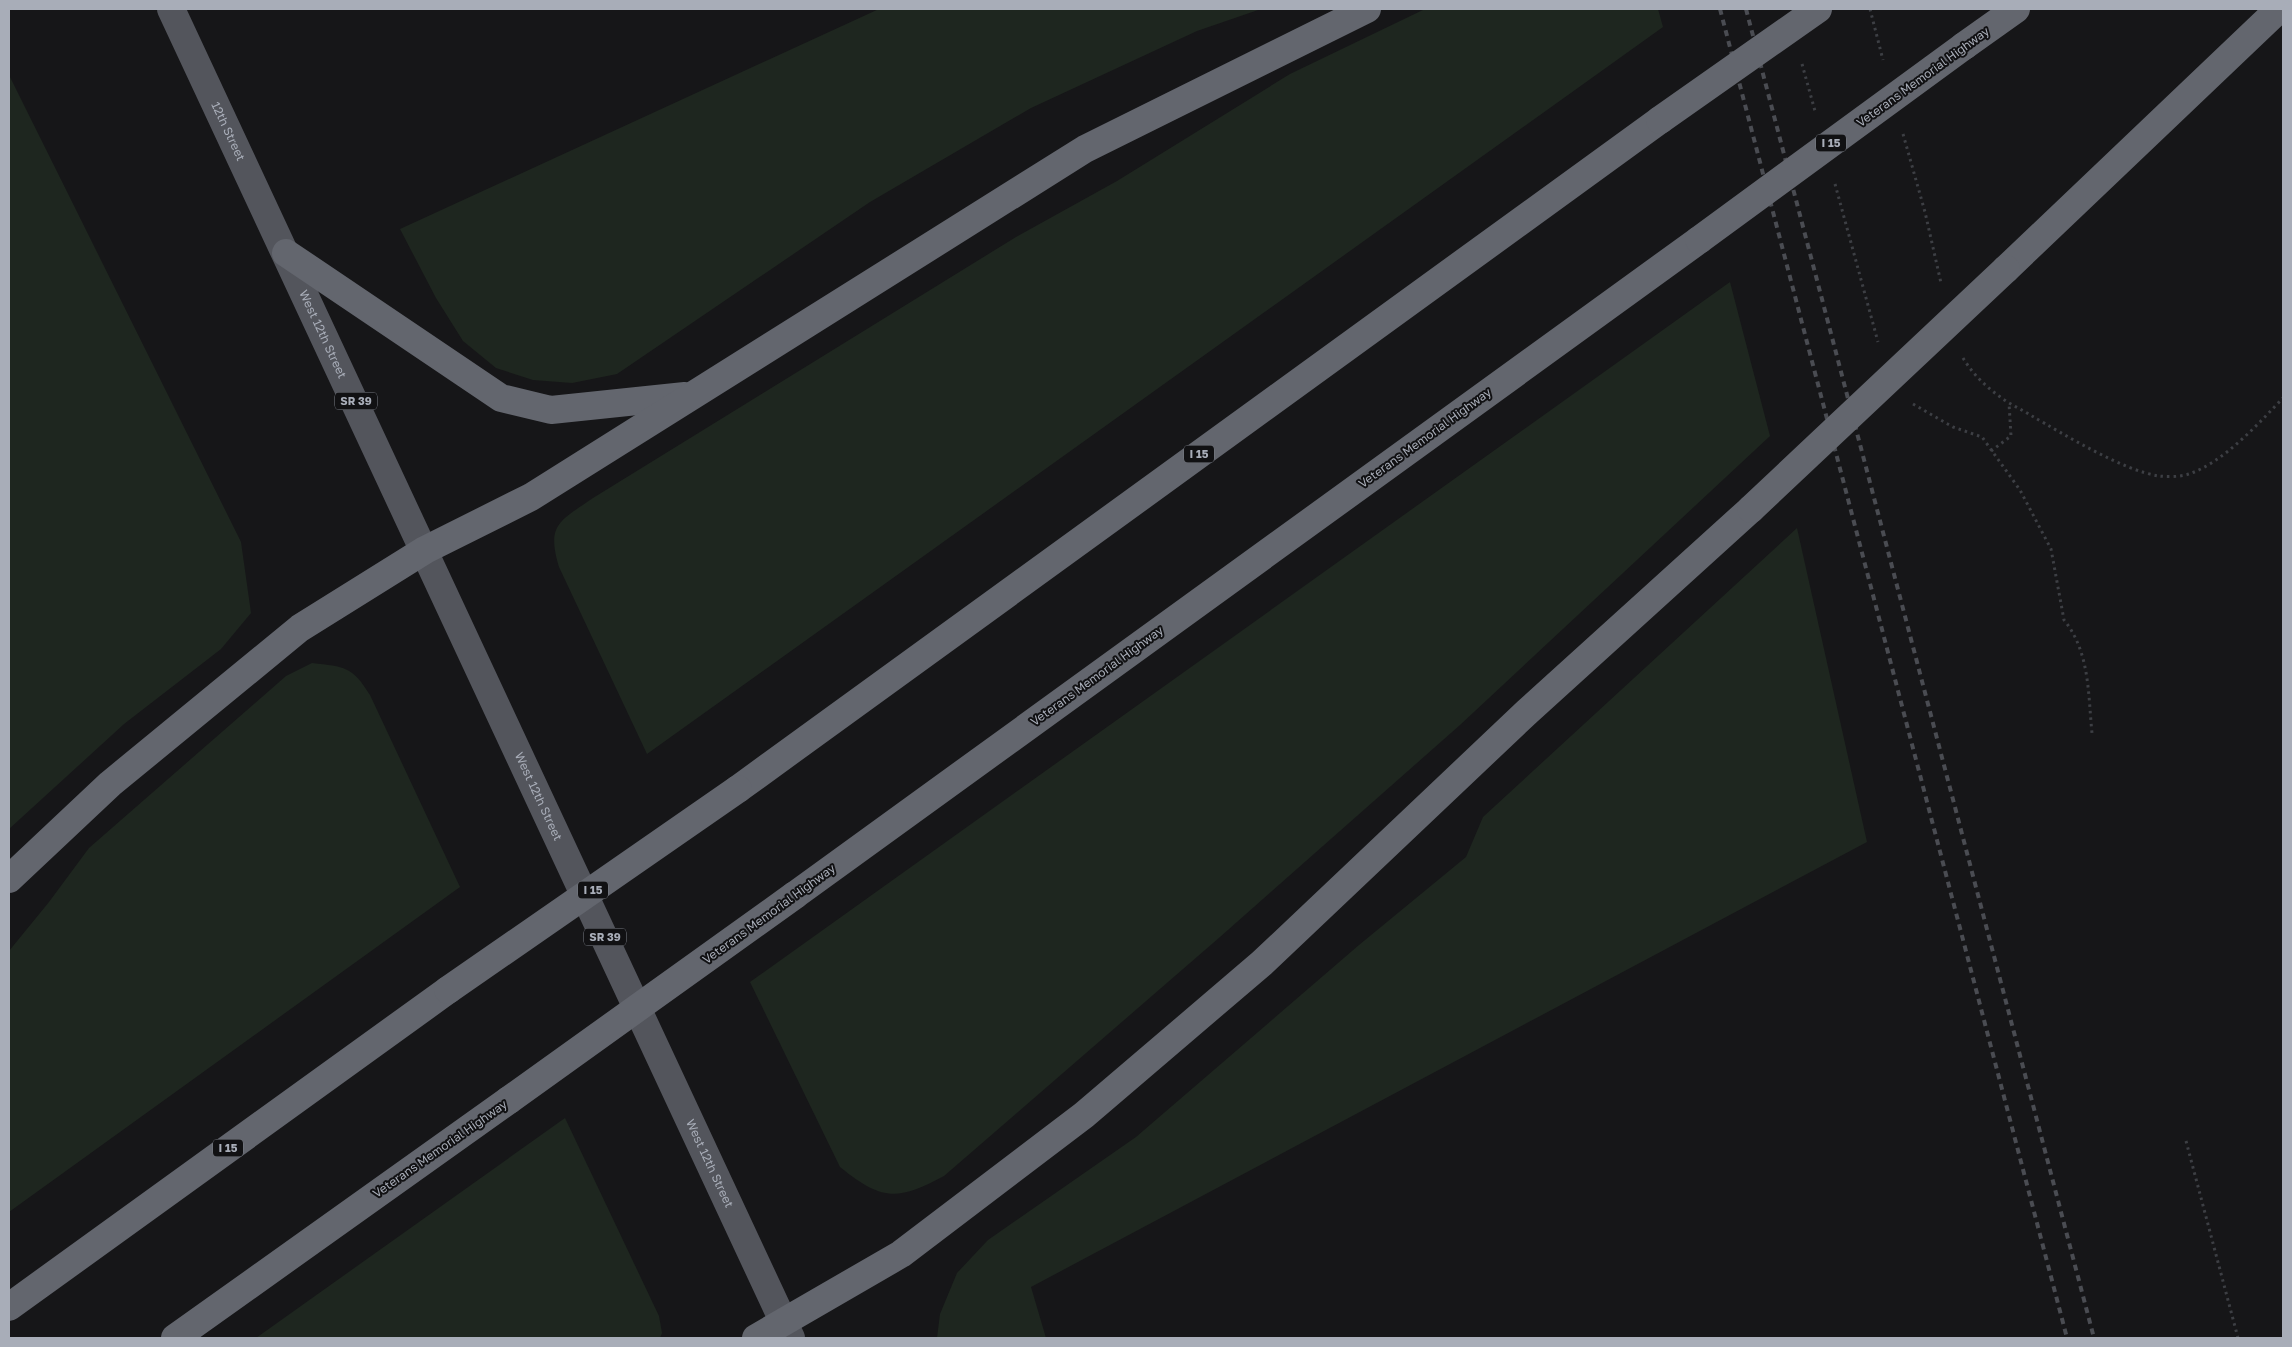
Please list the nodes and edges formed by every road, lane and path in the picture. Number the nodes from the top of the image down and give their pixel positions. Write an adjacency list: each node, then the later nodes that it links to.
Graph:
1 (172, 9): 9 (main road, 12th Street / SR 39)
2 (1367, 9): 12 (highway)
3 (1818, 9): 19 (highway, I 15, bridge)
4 (1870, 9): 7 (path)
5 (2016, 9): 21 (highway, Veterans Memorial Highway / I 15, bridge)
6 (2278, 9): 20 (highway, bridge)
7 (1885, 64)
8 (1902, 129): 10 (path)
9 (286, 253): 12 (highway); 16 (main road, West 12th Street / SR 39)
10 (1942, 290)
11 (1960, 353): 14 (path)
12 (692, 396): 16 (highway)
13 (2283, 398): 14 (path)
14 (2009, 403): 15 (path)
15 (1992, 452)
16 (425, 550): 17 (highway); 20 (main road, West 12th Street / SR 39)
17 (9, 879)
18 (2186, 1141): 23 (path)
19 (9, 1306)
20 (788, 1331): 22 (highway)
21 (175, 1338)
22 (756, 1338)
23 (2238, 1338)

